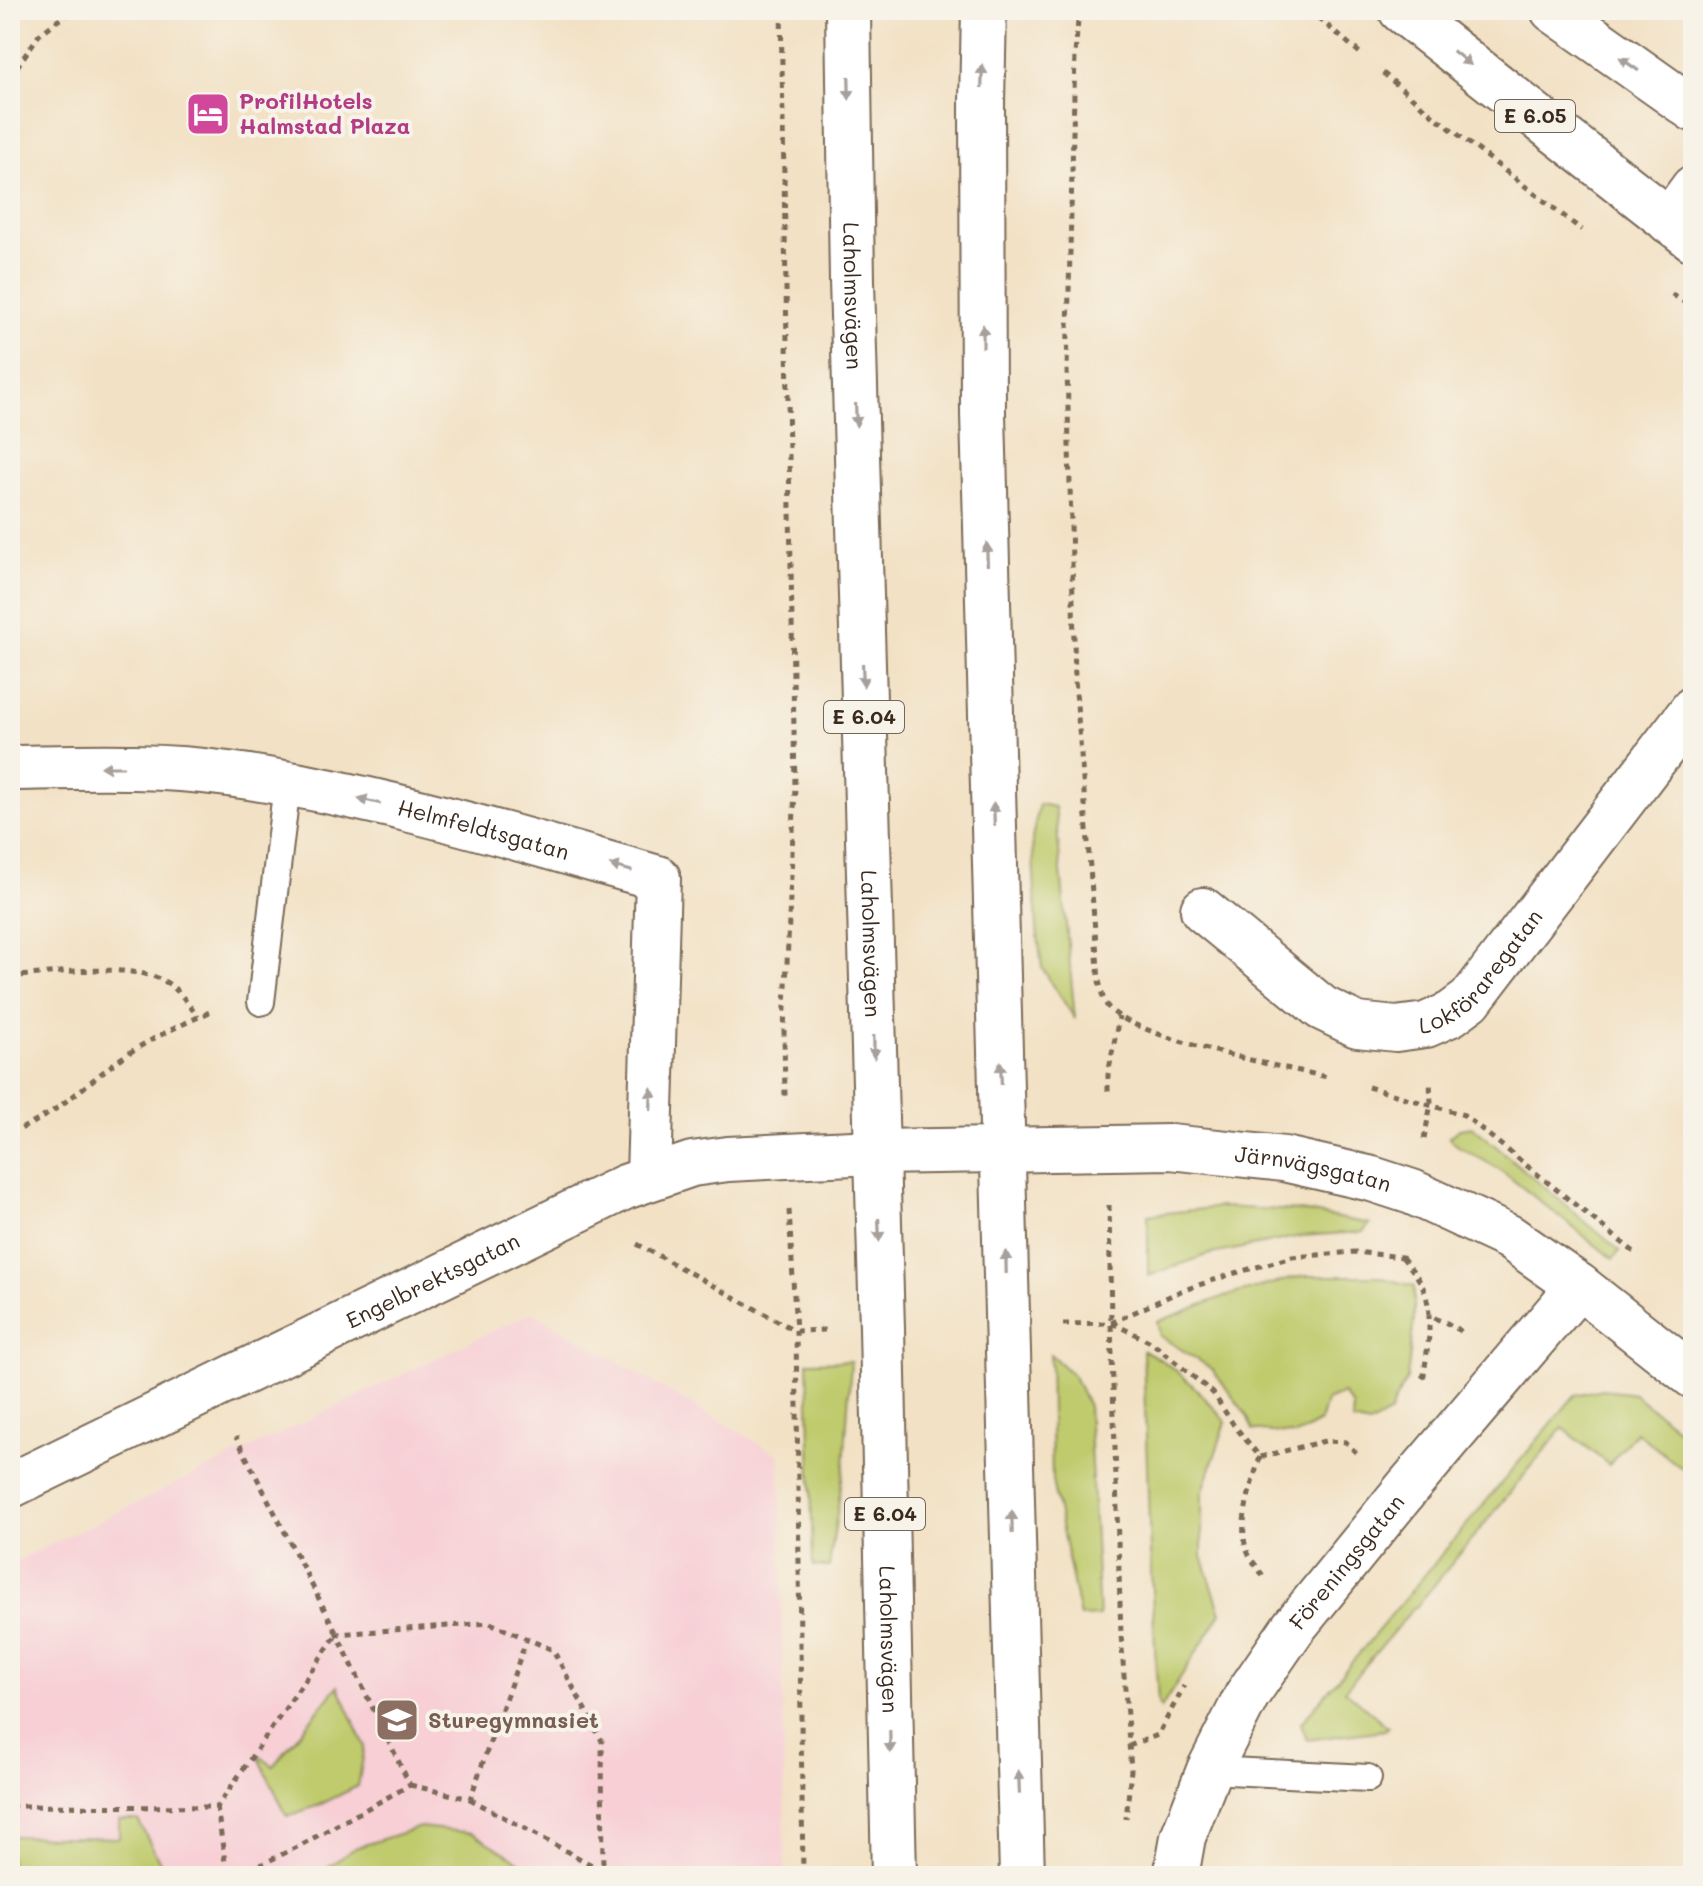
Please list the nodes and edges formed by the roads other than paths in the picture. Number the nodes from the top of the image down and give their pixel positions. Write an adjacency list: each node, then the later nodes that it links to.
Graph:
1 (848, 10): 13 (main road, Laholmsvägen / E 6.04, one-way to 13)
2 (984, 10): 12 (main road, one-way to 2)
3 (1401, 10): 6 (main road, E 6.05, one-way to 6)
4 (1553, 10): 5 (main road, one-way to 4)
5 (1693, 109)
6 (1687, 218)
7 (1693, 709): 10 (main road, Lokföraregatan)
8 (10, 768): 9 (main road, Helmfeldtsgatan, one-way to 8)
9 (287, 784): 11 (lane); 14 (main road, Helmfeldtsgatan, one-way to 9)
10 (1203, 910)
11 (261, 1002)
12 (1003, 1151): 13 (main road, Järnvägsgatan); 15 (main road, Järnvägsgatan); 21 (main road, one-way to 12)
13 (876, 1152): 14 (main road, Engelbrektsgatan); 20 (main road, Laholmsvägen / E 6.04, one-way to 20)
14 (649, 1177): 17 (main road, Engelbrektsgatan)
15 (1579, 1286): 16 (main road, Järnvägsgatan); 18 (main road, Föreningsgatan)
16 (1693, 1376)
17 (10, 1486)
18 (1209, 1770): 19 (lane); 22 (main road, Föreningsgatan)
19 (1368, 1778)
20 (894, 1876)
21 (1022, 1876)
22 (1176, 1876)

